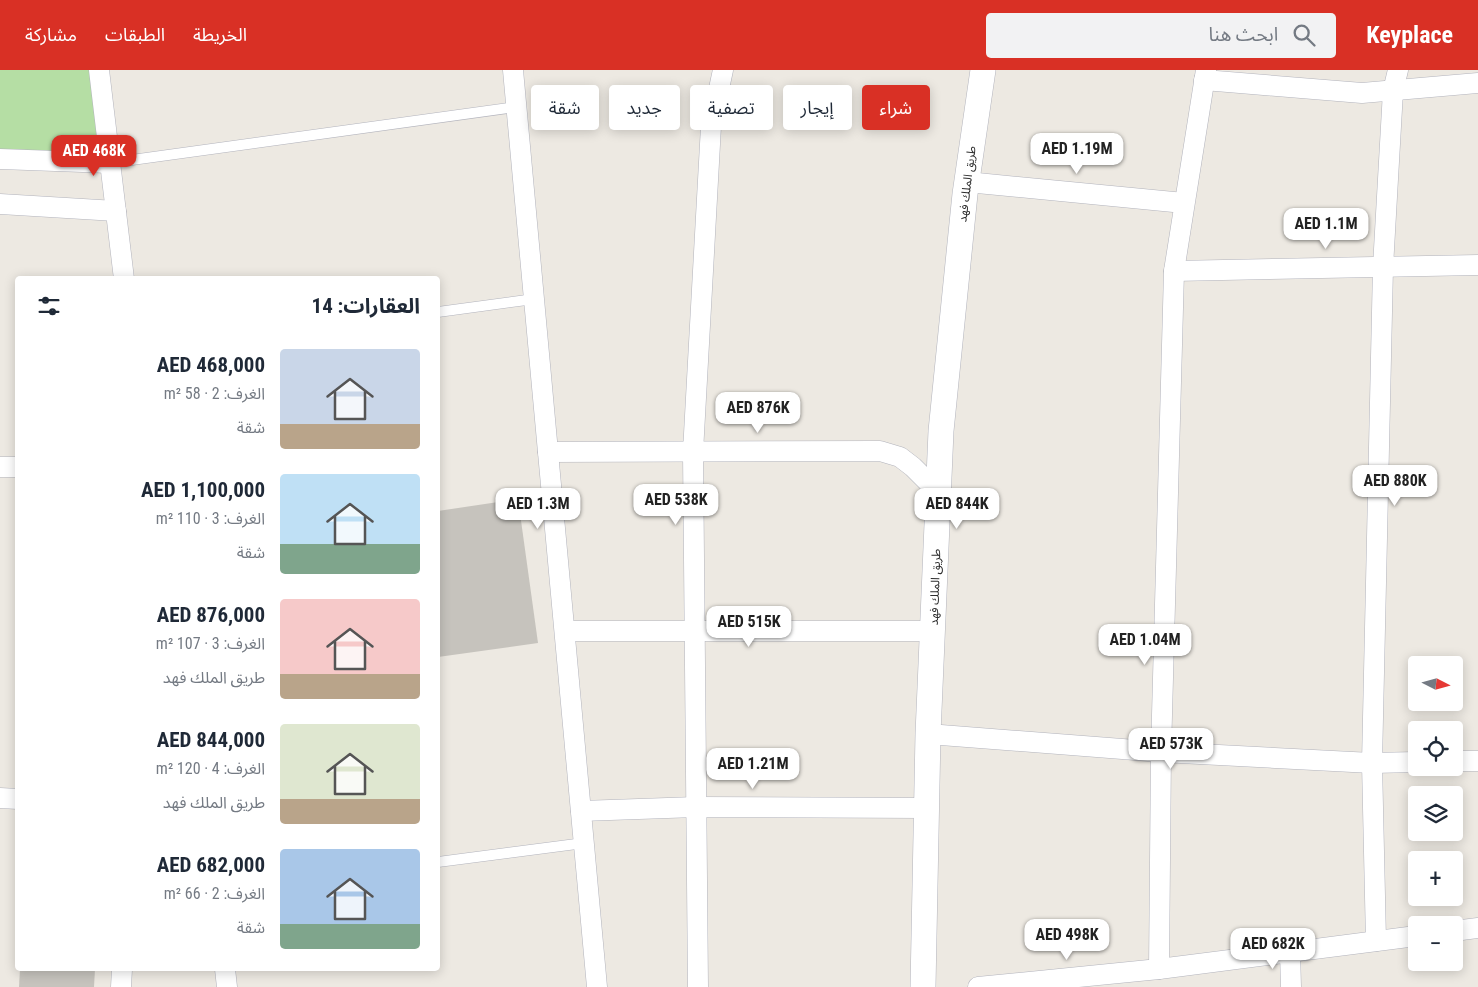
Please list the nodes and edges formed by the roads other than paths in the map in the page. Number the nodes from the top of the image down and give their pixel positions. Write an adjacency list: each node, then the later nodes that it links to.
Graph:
1 (98, 70): 11 (street)
2 (513, 70): 9 (street)
3 (723, 70): 23 (street)
4 (983, 70): 12 (street, طريق الملك فهد)
5 (1398, 70): 8 (street)
6 (1205, 75): 8 (street); 13 (street)
7 (1478, 83): 8 (street)
8 (1393, 90): 17 (street)
9 (516, 107): 11 (lane); 20 (street)
10 (0, 158): 11 (street)
11 (110, 163): 15 (street)
12 (967, 182): 13 (street); 26 (street, طريق الملك فهد)
13 (1184, 203): 18 (street)
14 (0, 204): 15 (street)
15 (116, 211): 19 (street)
16 (1478, 265): 17 (street)
17 (1383, 267): 18 (street); 34 (street)
18 (1174, 271): 31 (street)
19 (124, 276)
20 (534, 299): 21 (lane); 22 (street)
21 (440, 312)
22 (548, 452): 23 (street); 27 (street)
23 (693, 452): 26 (street); 28 (street)
24 (0, 467): 25 (street)
25 (15, 467)
26 (939, 493): 29 (street, طريق الملك فهد)
27 (564, 630): 28 (street); 40 (street)
28 (694, 630): 29 (street); 38 (street)
29 (933, 632): 30 (street, طريق الملك فهد)
30 (928, 734): 31 (street); 39 (street, طريق الملك فهد)
31 (1160, 752): 34 (street); 48 (street)
32 (1463, 761): 33 (street)
33 (1478, 761)
34 (1372, 762): 35 (street); 46 (street)
35 (1408, 762)
36 (0, 798): 37 (street)
37 (15, 799)
38 (696, 807): 39 (street); 40 (street); 55 (street)
39 (926, 808): 56 (street, طريق الملك فهد)
40 (581, 811): 41 (street)
41 (584, 843): 42 (lane); 54 (street)
42 (440, 862)
43 (1478, 928): 44 (street)
44 (1463, 930)
45 (1408, 937): 46 (street)
46 (1376, 941): 47 (street)
47 (1290, 952): 48 (street); 58 (street)
48 (1159, 969): 51 (street)
49 (122, 971): 52 (street)
50 (225, 971): 53 (street)
51 (1105, 981): 57 (street)
52 (121, 987)
53 (227, 987)
54 (597, 987)
55 (698, 987)
56 (922, 987)
57 (978, 987)
58 (1291, 987)

